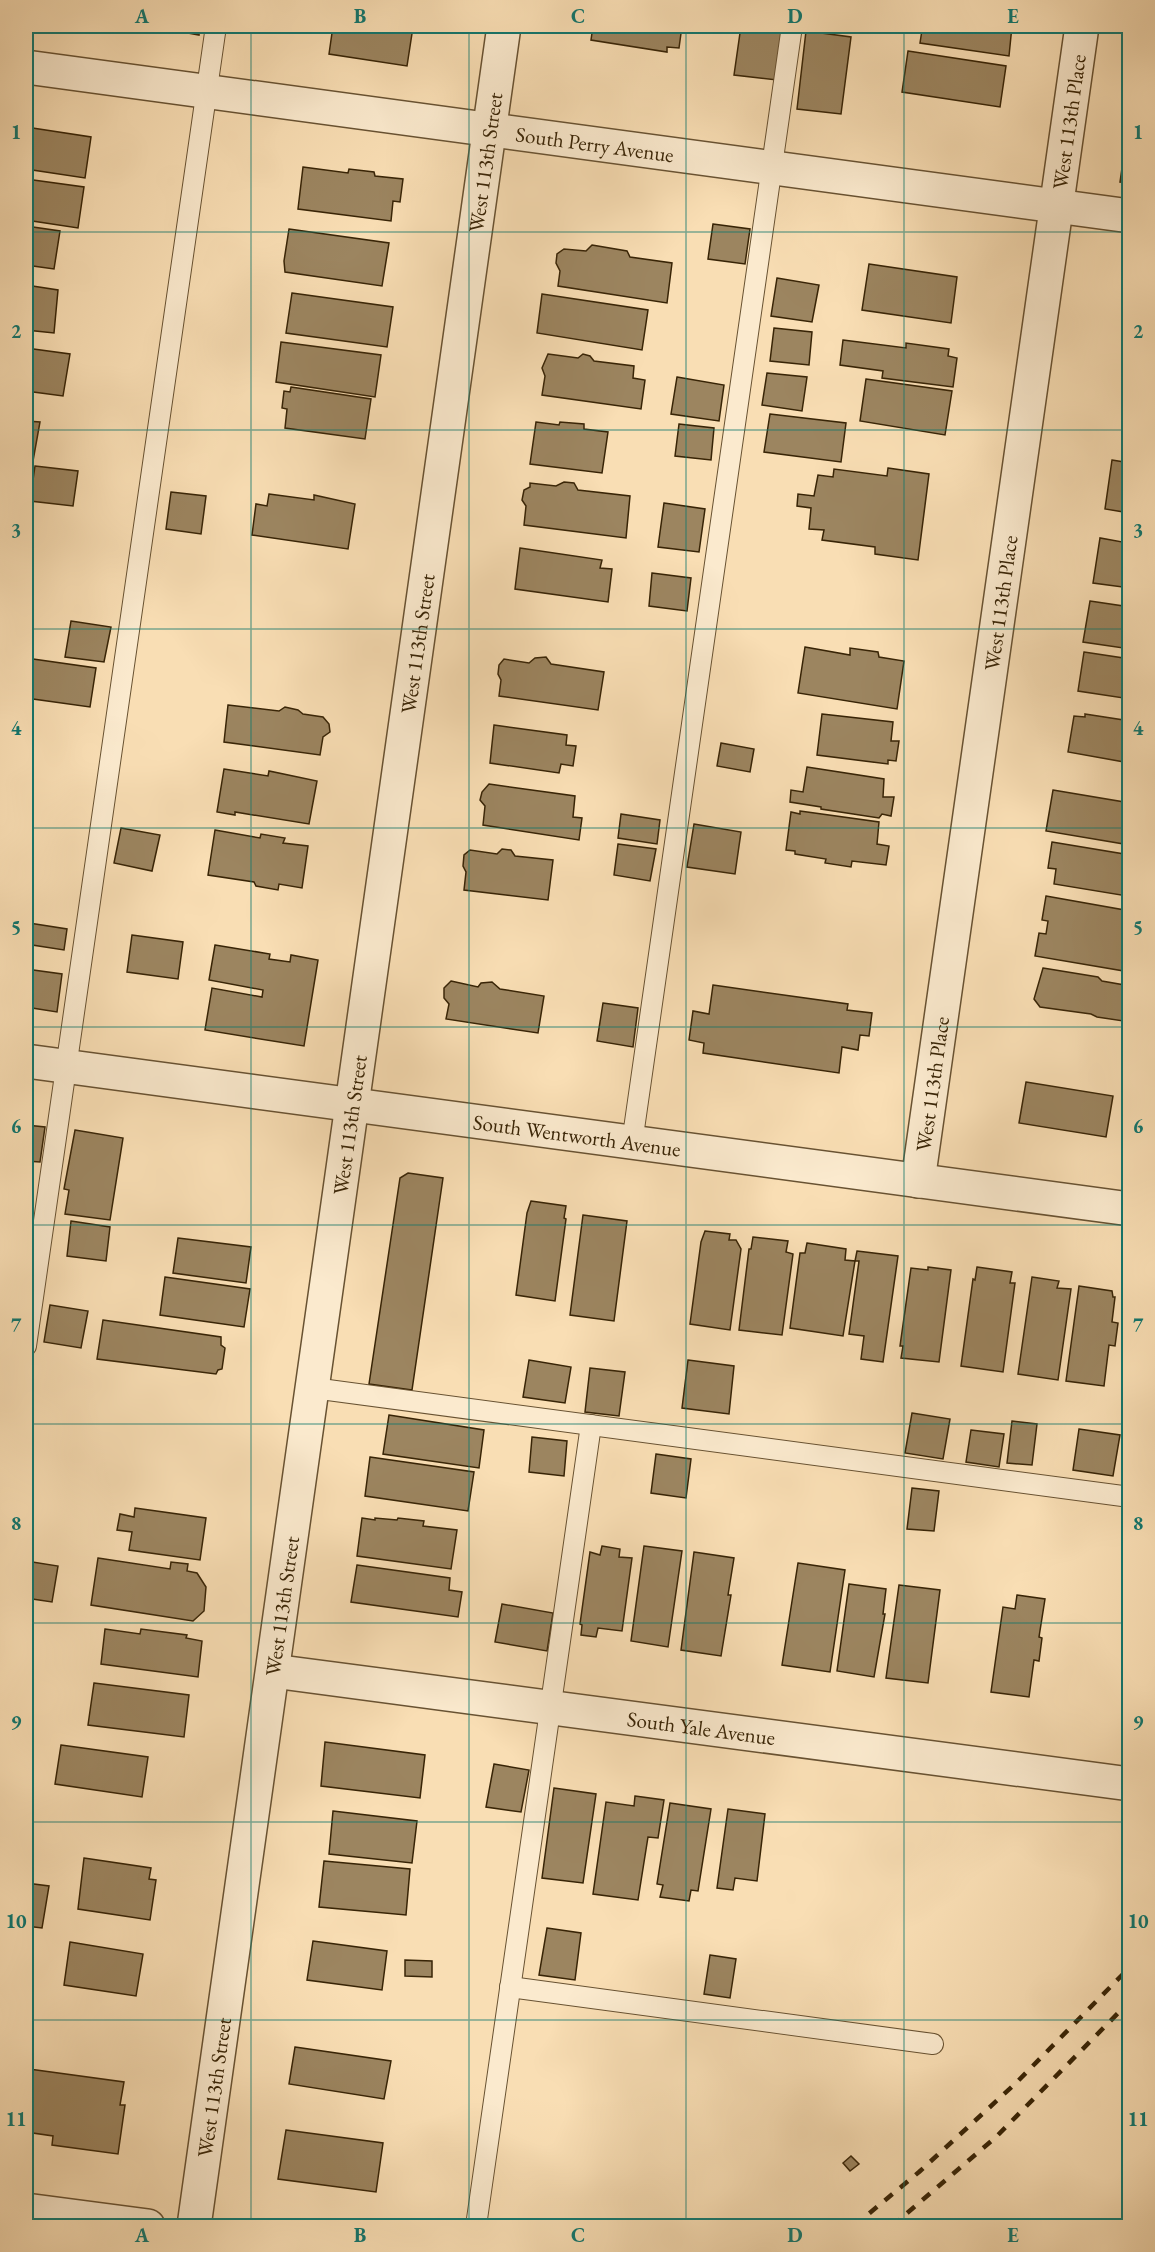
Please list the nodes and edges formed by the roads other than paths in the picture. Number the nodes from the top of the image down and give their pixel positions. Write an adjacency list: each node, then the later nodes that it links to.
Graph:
1 (216, 26): 6 (lane)
2 (504, 26): 7 (street, West 113th Street)
3 (792, 26): 8 (lane)
4 (1082, 26): 9 (street, West 113th Place)
5 (26, 67): 6 (street, South Perry Avenue)
6 (207, 92): 7 (street, South Perry Avenue); 12 (lane)
7 (489, 130): 8 (street, South Perry Avenue); 13 (street, West 113th Street)
8 (772, 168): 9 (street, South Perry Avenue); 14 (lane)
9 (1056, 207): 10 (street, South Perry Avenue); 15 (street, West 113th Place)
10 (1130, 216)
11 (26, 1061): 12 (street, South Wentworth Avenue)
12 (65, 1066): 13 (street, South Wentworth Avenue); 17 (lane)
13 (353, 1106): 14 (street, South Wentworth Avenue); 18 (street, West 113th Street)
14 (632, 1143): 15 (street, South Wentworth Avenue)
15 (918, 1181): 16 (street, South Wentworth Avenue)
16 (1130, 1209)
17 (26, 1346)
18 (313, 1388): 19 (lane); 21 (street, West 113th Street)
19 (591, 1425): 20 (lane); 22 (lane)
20 (1130, 1497)
21 (273, 1671): 22 (street, South Yale Avenue); 28 (street, West 113th Street)
22 (551, 1707): 23 (street, South Yale Avenue); 24 (lane)
23 (1130, 1784)
24 (510, 1987): 25 (lane); 29 (lane)
25 (933, 2044)
26 (26, 2210): 27 (street)
27 (148, 2226)
28 (194, 2226)
29 (476, 2226)

